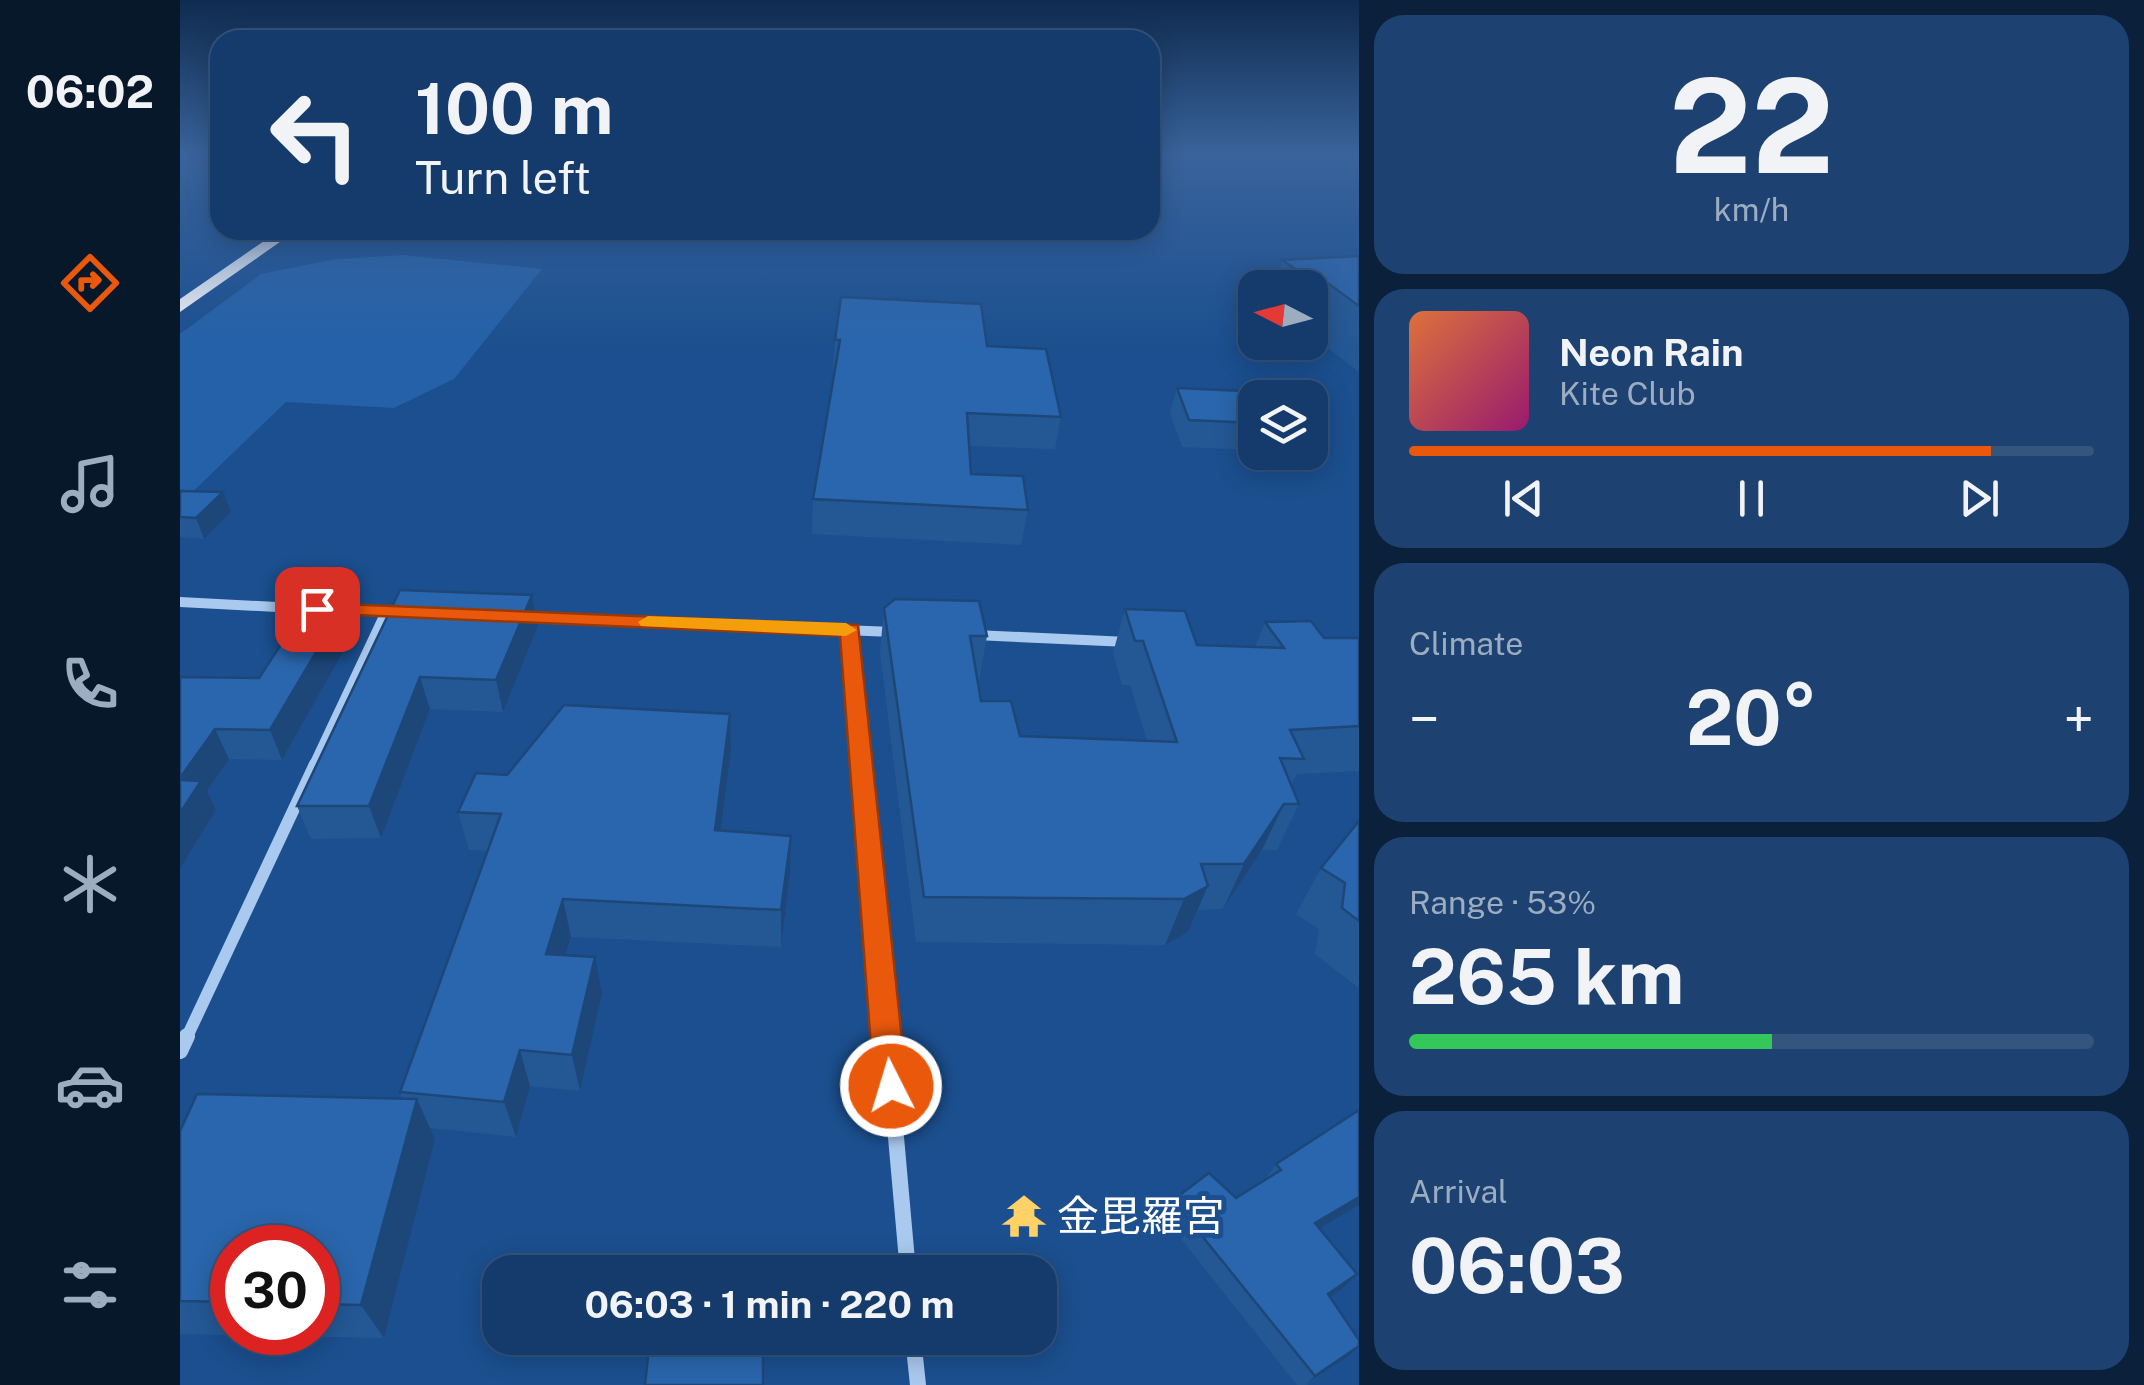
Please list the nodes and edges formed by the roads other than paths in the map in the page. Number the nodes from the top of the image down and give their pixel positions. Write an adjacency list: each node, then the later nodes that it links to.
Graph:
1 (276, 240): 2 (highway)
2 (180, 307)
3 (180, 602): 4 (street)
4 (386, 612): 5 (street); 11 (street)
5 (405, 612)
6 (522, 617): 7 (street)
7 (850, 630): 8 (street); 12 (street)
8 (906, 632)
9 (962, 635): 10 (street)
10 (1150, 643)
11 (180, 1051)
12 (906, 1255)
13 (915, 1355): 14 (street)
14 (918, 1385)

